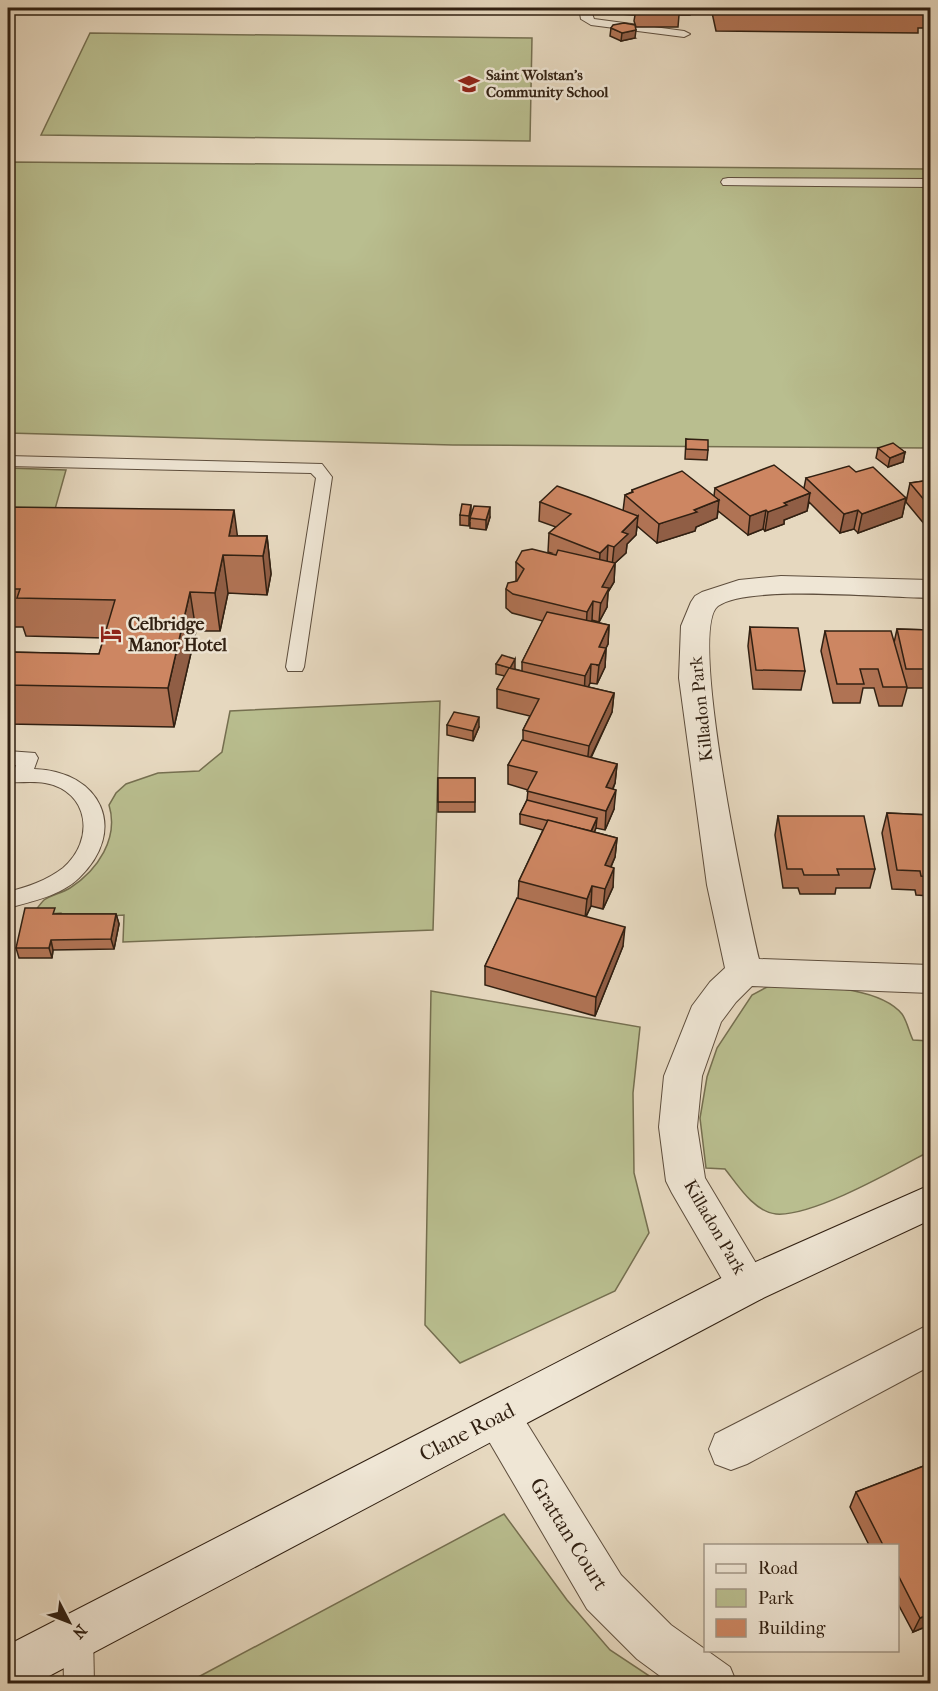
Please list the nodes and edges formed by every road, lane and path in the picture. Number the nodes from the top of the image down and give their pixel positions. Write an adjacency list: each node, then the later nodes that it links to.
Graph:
1 (585, 8): 2 (lane)
2 (684, 34)
3 (728, 182): 4 (lane)
4 (930, 183)
5 (8, 461): 7 (lane)
6 (930, 589): 11 (street, Killadon Park)
7 (295, 667)
8 (8, 758): 9 (lane)
9 (15, 774): 10 (lane)
10 (8, 900)
11 (744, 972): 12 (street); 14 (street, Killadon Park)
12 (930, 980)
13 (930, 1202): 14 (street, Clane Road)
14 (748, 1285): 16 (street, Clane Road)
15 (930, 1344): 17 (street)
16 (498, 1416): 18 (street, Clane Road); 21 (street, Grattan Court)
17 (730, 1449)
18 (78, 1634): 19 (street, Clane Road); 20 (lane)
19 (8, 1671)
20 (79, 1683)
21 (712, 1683)

